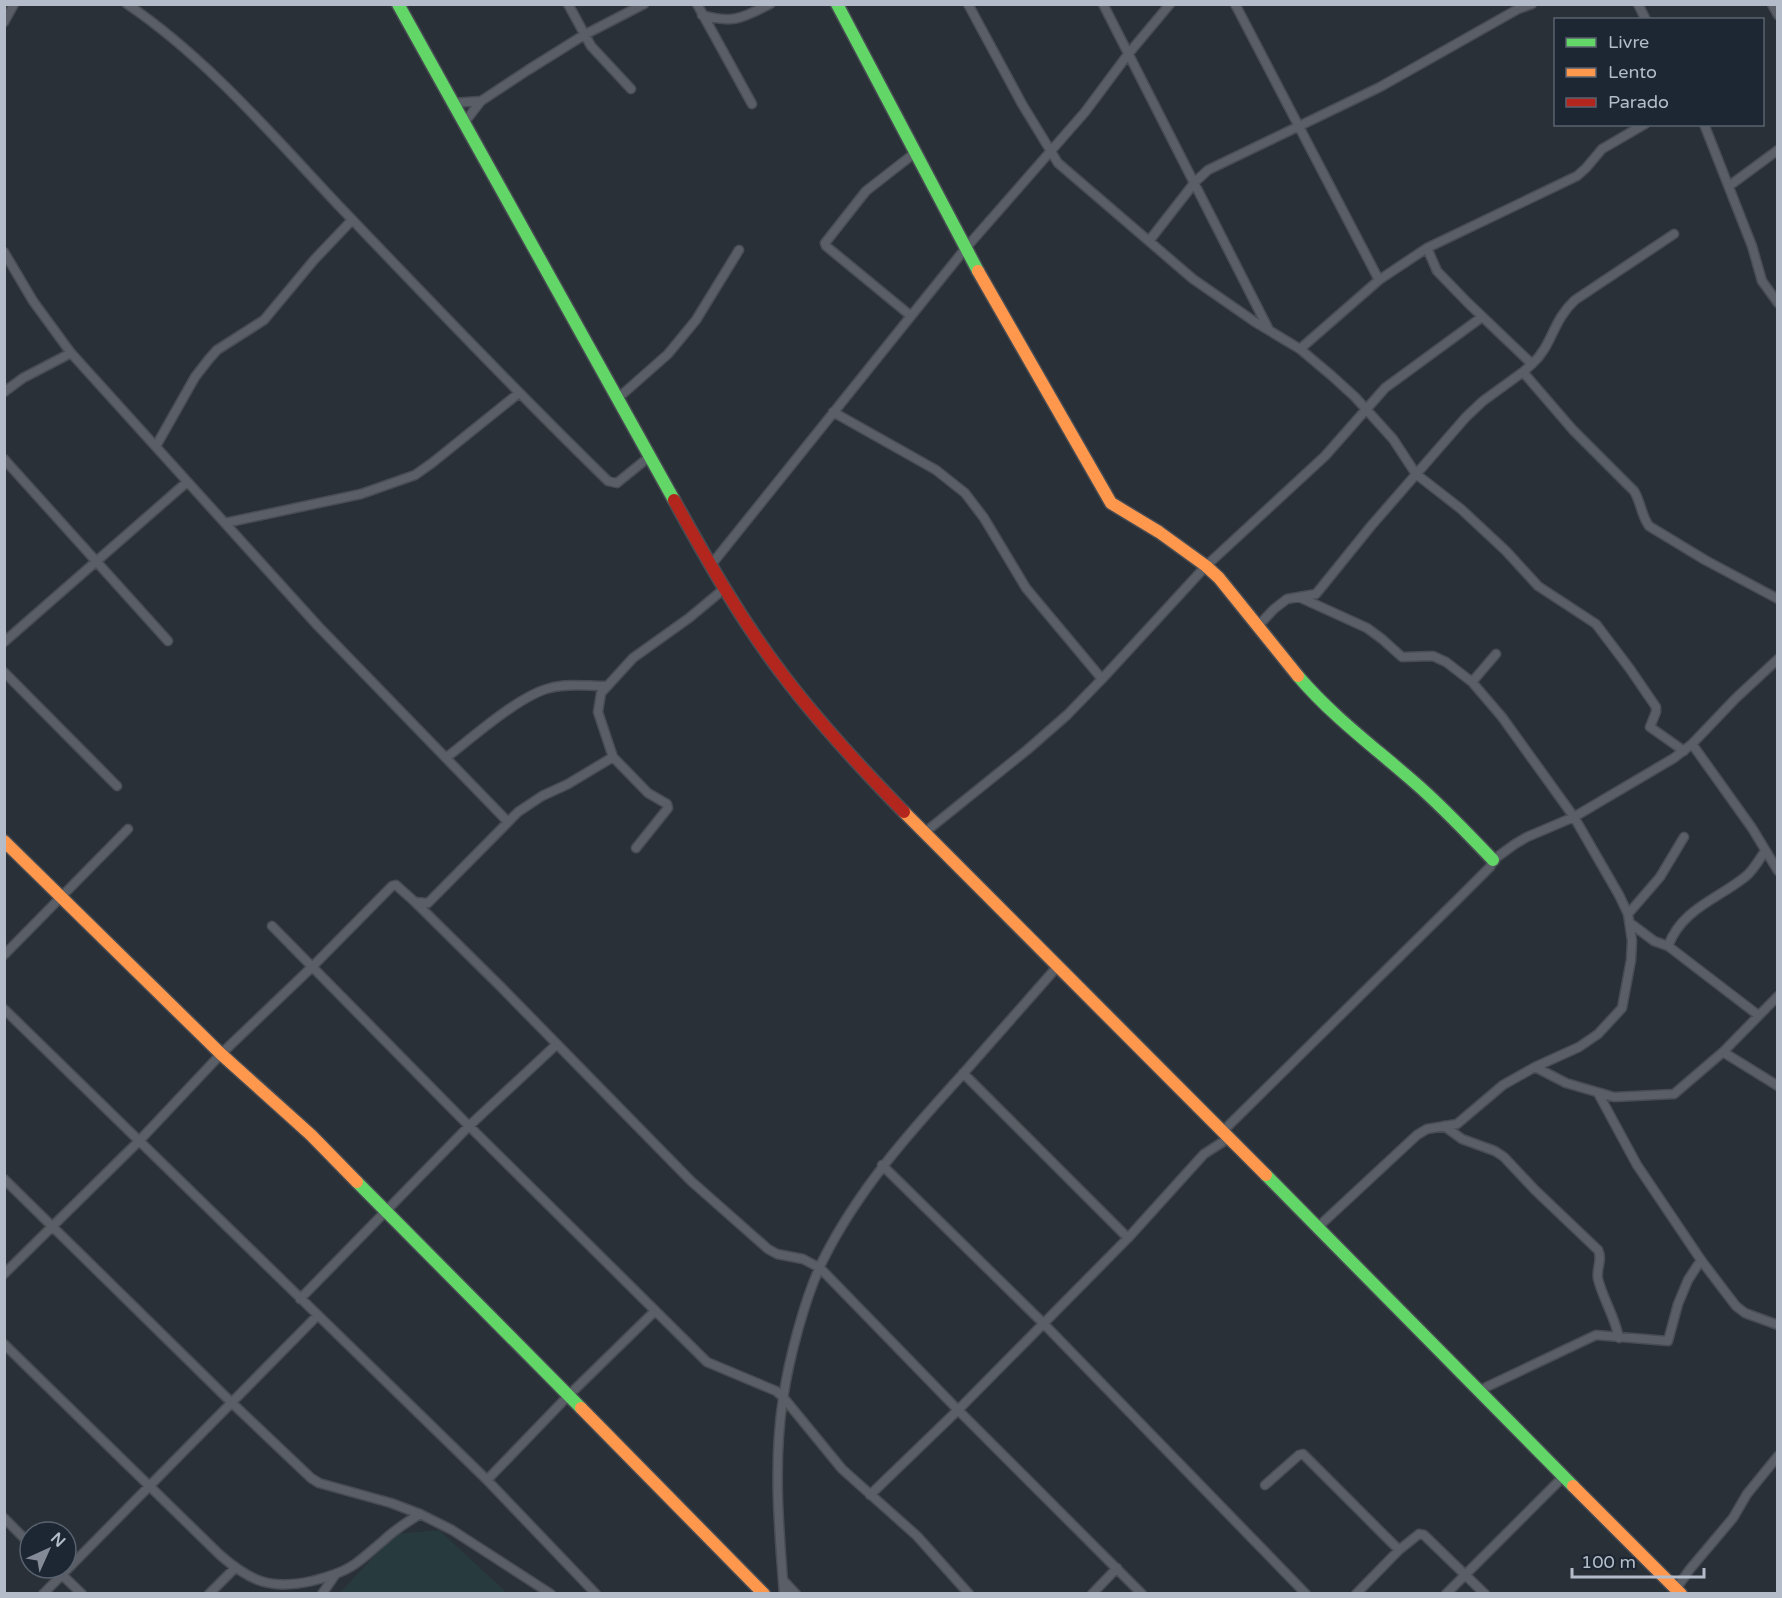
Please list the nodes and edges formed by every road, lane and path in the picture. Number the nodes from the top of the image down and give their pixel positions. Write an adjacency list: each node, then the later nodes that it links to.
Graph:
1 (15, 4): 19 (street)
2 (127, 4): 35 (street)
3 (398, 4): 24 (street)
4 (568, 4): 20 (street)
5 (644, 4): 20 (street)
6 (697, 4): 16 (street)
7 (770, 4): 16 (street)
8 (837, 4): 31 (street)
9 (968, 4): 32 (street)
10 (1103, 4): 21 (street)
11 (1170, 4): 21 (street)
12 (1235, 4): 27 (street)
13 (1532, 4): 27 (street)
14 (1638, 4): 18 (street)
15 (1772, 4): 17 (street)
16 (702, 15): 25 (street)
17 (1778, 15)
18 (1645, 18)
19 (4, 22)
20 (584, 35): 22 (street); 23 (street)
21 (1129, 53): 32 (street); 33 (street)
22 (631, 89)
23 (481, 101): 24 (street); 26 (street)
24 (453, 104): 26 (street)
25 (752, 104)
26 (464, 123): 53 (street)
27 (1299, 125): 33 (street); 42 (street)
28 (1642, 126): 38 (street)
29 (1705, 126): 34 (street)
30 (1778, 150): 34 (street)
31 (916, 153): 39 (street); 44 (street)
32 (1050, 153): 37 (street); 39 (street)
33 (1195, 182): 37 (street); 46 (street)
34 (1729, 186): 43 (street)
35 (352, 220): 52 (street); 56 (street)
36 (1674, 234): 49 (street)
37 (1149, 241): 46 (street)
38 (1427, 248): 42 (street); 45 (street)
39 (966, 249): 44 (street); 64 (street)
40 (739, 250): 53 (street)
41 (4, 252): 48 (street)
42 (1379, 280): 47 (street)
43 (1778, 303)
44 (910, 316): 55 (street)
45 (1482, 317): 49 (street); 54 (street)
46 (1269, 330): 47 (street)
47 (1300, 349): 54 (street)
48 (71, 354): 51 (street); 56 (street)
49 (1532, 364): 50 (street)
50 (1523, 372): 59 (street); 67 (street)
51 (4, 392)
52 (519, 393): 57 (street); 61 (street)
53 (617, 399): 57 (street)
54 (1366, 409): 59 (street); 64 (street)
55 (834, 412): 63 (street); 74 (street)
56 (156, 446): 60 (street)
57 (650, 457): 63 (street)
58 (4, 459): 62 (street)
59 (1416, 474): 66 (street); 78 (street)
60 (187, 482): 61 (street); 62 (street)
61 (225, 523): 79 (street)
62 (96, 562): 69 (street); 70 (street)
63 (711, 565): 65 (street)
64 (1206, 566): 68 (street); 74 (street)
65 (725, 588): 76 (street); 85 (street)
66 (1299, 597): 68 (street); 75 (street)
67 (1778, 599)
68 (1257, 627): 90 (street)
69 (168, 641)
70 (5, 642)
71 (1497, 654): 75 (street)
72 (1778, 659): 77 (street)
73 (4, 672): 81 (street)
74 (1102, 679): 85 (street)
75 (1472, 682): 82 (street)
76 (605, 686): 79 (street); 80 (street)
77 (1692, 744): 78 (street); 89 (street)
78 (1684, 751): 82 (street)
79 (447, 757): 83 (street)
80 (613, 757): 83 (street); 88 (street)
81 (117, 786)
82 (1574, 817): 90 (street); 96 (street)
83 (508, 822): 94 (street)
84 (128, 829): 92 (street)
85 (924, 834): 100 (street)
86 (1684, 837): 96 (street)
87 (4, 841): 92 (street)
88 (636, 848)
89 (1765, 851): 91 (street); 98 (street)
90 (1493, 860): 114 (street)
91 (1778, 871)
92 (61, 896): 99 (street); 107 (street)
93 (415, 902): 94 (street); 95 (street); 101 (street)
94 (428, 903): 95 (street)
95 (429, 917): 105 (street)
96 (1629, 919): 98 (street); 108 (street)
97 (272, 926): 101 (street)
98 (1668, 946): 104 (street)
99 (4, 956)
100 (1057, 967): 109 (street); 114 (street)
101 (312, 968): 107 (street); 112 (street)
102 (1778, 996): 104 (street)
103 (4, 1009): 115 (street)
104 (1758, 1015): 106 (street)
105 (557, 1044): 112 (street); 123 (street)
106 (1723, 1052): 110 (street); 111 (street)
107 (221, 1054): 115 (street); 118 (street)
108 (1535, 1067): 111 (street); 113 (street)
109 (963, 1073): 116 (street); 121 (street)
110 (1778, 1086)
111 (1598, 1093): 122 (street)
112 (469, 1126): 118 (street); 126 (street)
113 (1444, 1126): 120 (street); 130 (street)
114 (1226, 1135): 120 (street); 121 (street)
115 (140, 1141): 119 (street); 125 (street)
116 (882, 1165): 123 (street); 128 (street)
117 (4, 1179): 119 (street)
118 (386, 1211): 125 (street); 133 (street)
119 (54, 1227): 124 (street); 135 (street)
120 (1318, 1227): 132 (street)
121 (1128, 1238): 128 (street)
122 (1701, 1260): 129 (street); 130 (street)
123 (820, 1268): 134 (street); 136 (street)
124 (4, 1274)
125 (300, 1299): 127 (street)
126 (655, 1311): 133 (street); 134 (street)
127 (317, 1316): 135 (street); 139 (street)
128 (1043, 1323): 136 (street); 168 (street)
129 (1778, 1325)
130 (1618, 1338): 132 (street)
131 (4, 1344): 141 (street)
132 (1478, 1390): 138 (street)
133 (568, 1396): 139 (street); 162 (street)
134 (783, 1397): 142 (street); 154 (street)
135 (232, 1403): 141 (street); 143 (street)
136 (958, 1410): 142 (street); 149 (street)
137 (1778, 1456): 155 (street)
138 (1564, 1476): 151 (street); 155 (street)
139 (487, 1480): 161 (street)
140 (1265, 1485): 146 (street)
141 (149, 1486): 147 (street); 148 (street)
142 (870, 1495): 165 (street)
143 (420, 1514): 150 (street); 160 (street)
144 (4, 1518): 145 (street)
145 (18, 1532)
146 (1399, 1550): 151 (street); 169 (street)
147 (78, 1552)
148 (235, 1568): 150 (street); 158 (street)
149 (1117, 1568): 166 (street); 167 (street)
150 (336, 1574): 159 (street)
151 (1465, 1574): 170 (street); 171 (street)
152 (52, 1580): 156 (street)
153 (68, 1580): 157 (street)
154 (783, 1580): 163 (street); 164 (street)
155 (1679, 1591)
156 (43, 1593)
157 (82, 1593)
158 (209, 1593)
159 (322, 1593)
160 (551, 1593)
161 (596, 1593)
162 (764, 1593)
163 (784, 1593)
164 (796, 1593)
165 (969, 1593)
166 (1092, 1593)
167 (1142, 1593)
168 (1306, 1593)
169 (1356, 1593)
170 (1446, 1593)
171 (1485, 1593)

